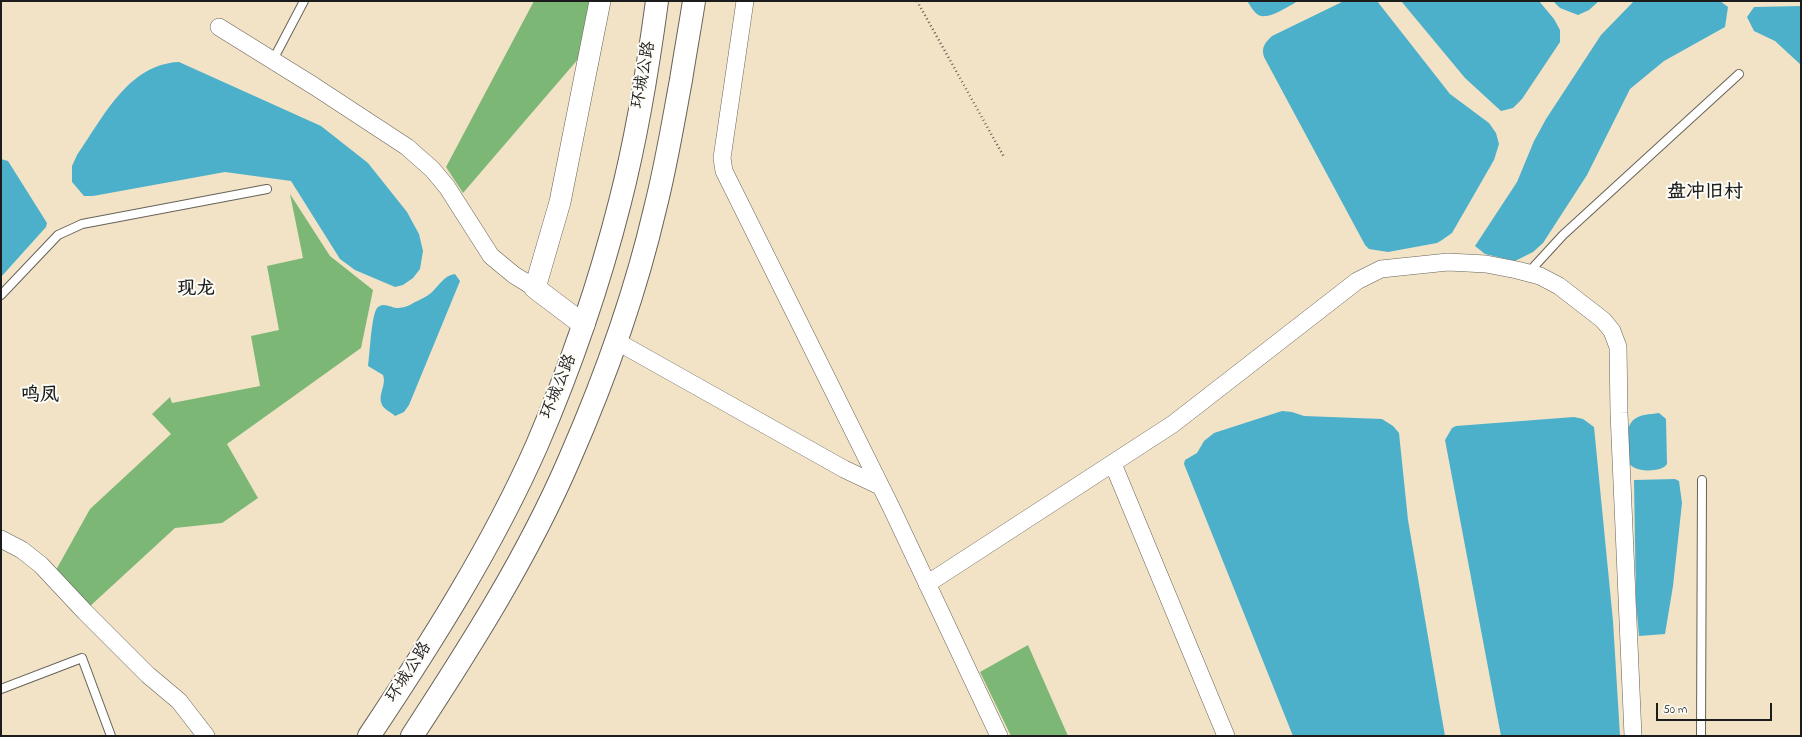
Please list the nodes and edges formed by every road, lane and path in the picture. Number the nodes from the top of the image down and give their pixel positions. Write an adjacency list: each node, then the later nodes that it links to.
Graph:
1 (304, 1): 8 (lane)
2 (600, 1): 13 (street)
3 (657, 1): 15 (highway, 环城公路)
4 (694, 1): 16 (highway, 环城公路)
5 (745, 1): 19 (street)
6 (917, 1): 10 (path)
7 (219, 27): 8 (street)
8 (273, 60): 13 (street)
9 (1738, 74): 12 (lane)
10 (1004, 157)
11 (267, 188): 14 (lane)
12 (1528, 272): 17 (street); 29 (street)
13 (535, 288): 15 (street)
14 (1, 295)
15 (584, 325): 25 (highway, 环城公路)
16 (616, 341): 19 (street); 26 (highway, 环城公路)
17 (1113, 464): 21 (street); 28 (street)
18 (1702, 480): 30 (lane)
19 (880, 486): 21 (street)
20 (1, 539): 24 (street)
21 (927, 584): 27 (street)
22 (1, 689): 23 (lane)
23 (111, 736)
24 (206, 736)
25 (369, 736)
26 (412, 736)
27 (999, 736)
28 (1226, 736)
29 (1633, 736)
30 (1701, 736)

